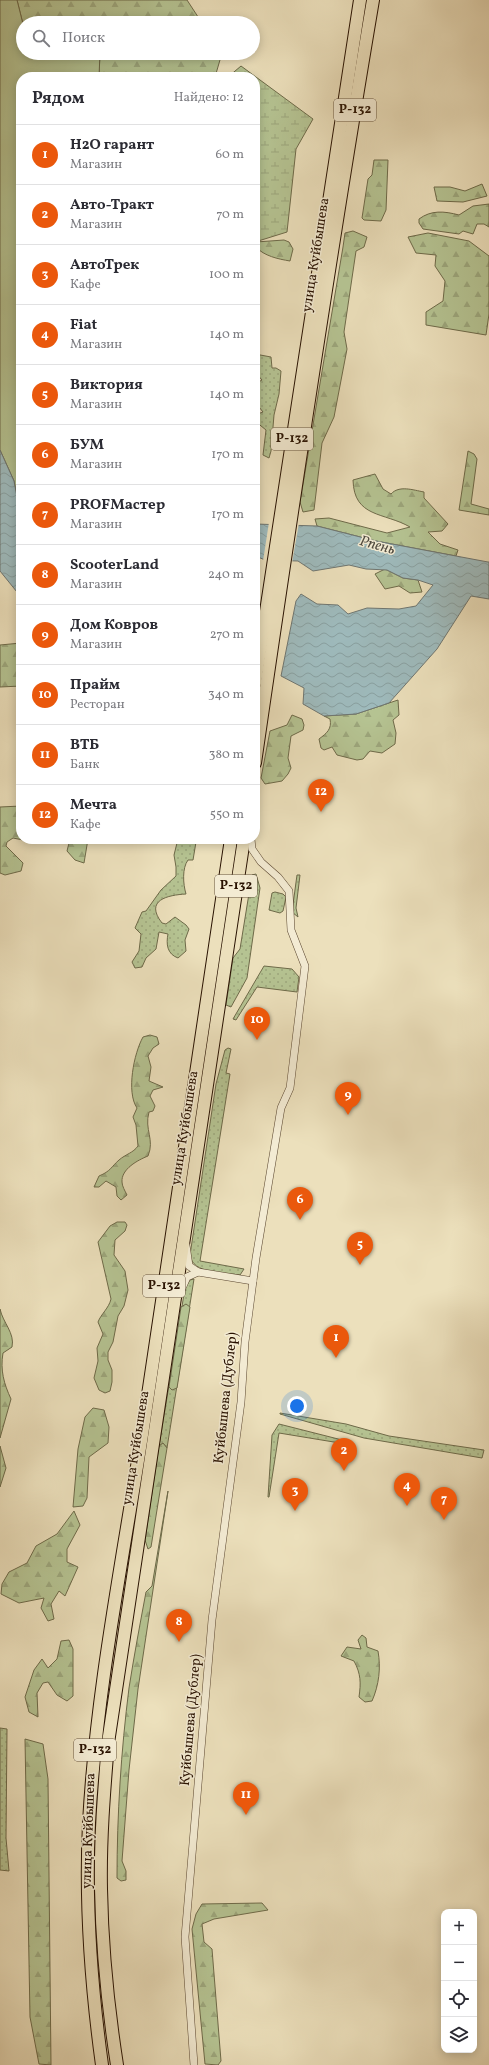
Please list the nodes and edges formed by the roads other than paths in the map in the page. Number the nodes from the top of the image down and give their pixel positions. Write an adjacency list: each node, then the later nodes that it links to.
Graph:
1 (360, 0): 3 (highway, улица Куйбышева / Р-132)
2 (373, 0): 3 (highway, улица Куйбышева / Р-132)
3 (286, 515): 4 (highway, Р-132)
4 (276, 574): 5 (highway, Р-132); 6 (highway, Р-132)
5 (260, 657)
6 (260, 718)
7 (230, 844): 14 (highway, улица Куйбышева / Р-132)
8 (243, 844): 10 (highway, улица Куйбышева / Р-132)
9 (252, 844): 12 (street, Куйбышева (Дублер))
10 (186, 1215): 11 (street); 13 (highway, улица Куйбышева / Р-132)
11 (198, 1272): 12 (street); 13 (street)
12 (253, 1281): 16 (street, Куйбышева (Дублер))
13 (171, 1318): 15 (highway, улица Куйбышева / Р-132)
14 (102, 2065)
15 (117, 2065)
16 (194, 2065)

